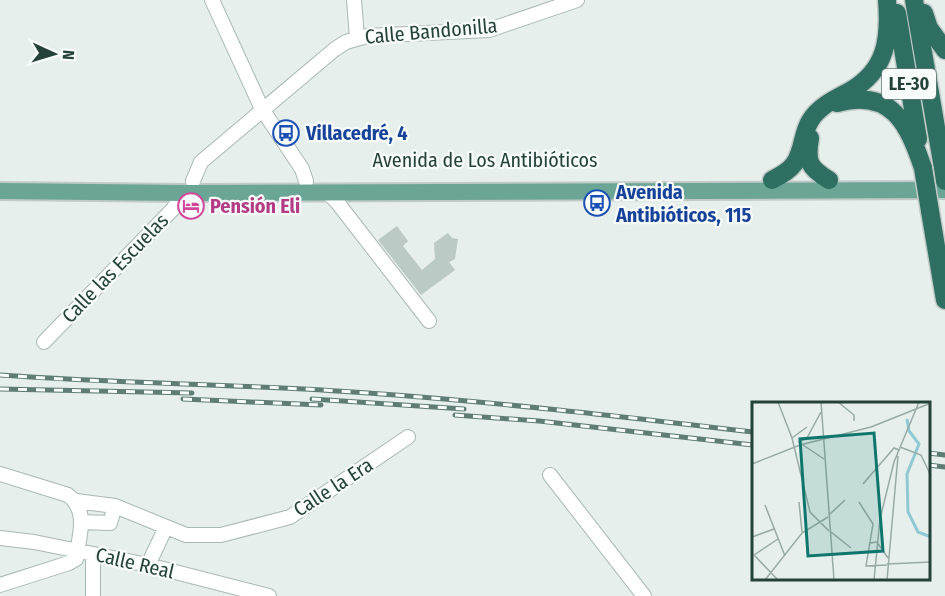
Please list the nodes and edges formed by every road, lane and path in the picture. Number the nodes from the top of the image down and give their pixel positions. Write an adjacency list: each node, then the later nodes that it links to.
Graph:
1 (212, 0): 10 (street)
2 (354, 0): 8 (street)
3 (577, 0): 8 (street, Calle Bandonilla)
4 (887, 0): 12 (highway)
5 (894, 0): 11 (highway, LE-30)
6 (914, 0): 18 (highway, LE-30)
7 (921, 0): 9 (highway)
8 (357, 38): 10 (street, Calle Bandonilla)
9 (945, 51)
10 (262, 109): 15 (street); 19 (street, Calle Bandonilla)
11 (923, 168): 12 (highway); 25 (highway, LE-30, bridge)
12 (801, 169): 13 (highway); 14 (highway); 18 (main road); 22 (main road)
13 (772, 180): 17 (main road, Avenida de Los Antibióticos)
14 (830, 180): 18 (main road)
15 (306, 181): 16 (main road, Avenida de Los Antibióticos); 19 (main road, Avenida de Los Antibióticos); 23 (main road); 24 (main road)
16 (454, 181): 17 (main road, Avenida de Los Antibióticos); 21 (main road)
17 (577, 181): 21 (main road)
18 (944, 182): 22 (main road, Avenida de Los Antibióticos)
19 (189, 187): 20 (main road, Avenida de Los Antibióticos); 23 (main road, Avenida de Los Antibióticos); 27 (street, Calle las Escuelas)
20 (0, 191)
21 (479, 192): 22 (main road, Avenida de Los Antibióticos); 24 (main road, Avenida de Los Antibióticos)
22 (651, 192)
23 (233, 193): 24 (main road, Avenida de Los Antibióticos)
24 (337, 195): 26 (street)
25 (945, 300)
26 (429, 321)
27 (44, 342)
28 (408, 437): 34 (street, Calle la Era)
29 (0, 474): 31 (street, Calle la Era)
30 (550, 475): 42 (street)
31 (76, 501): 32 (street, Calle la Era); 33 (street)
32 (115, 506): 33 (street); 34 (street, Calle la Era)
33 (81, 522): 36 (street)
34 (166, 527): 38 (street)
35 (0, 538): 36 (street, Calle Real)
36 (77, 550): 37 (street, Calle Real); 39 (street)
37 (93, 554): 38 (street, Calle Real); 40 (street)
38 (148, 566): 41 (street, Calle Real)
39 (0, 585)
40 (93, 596)
41 (269, 596)
42 (644, 596)

